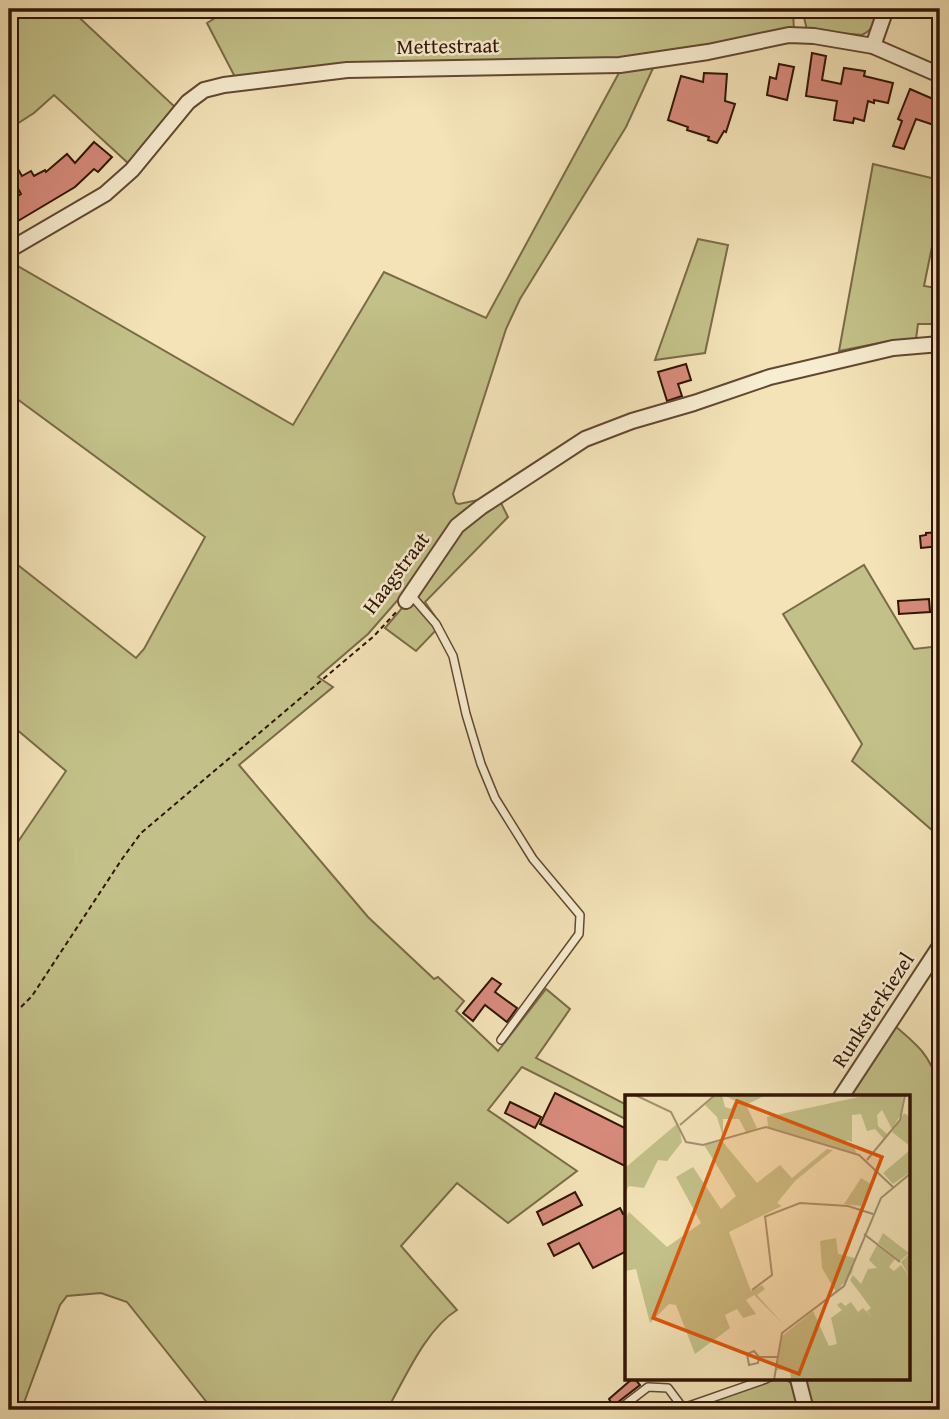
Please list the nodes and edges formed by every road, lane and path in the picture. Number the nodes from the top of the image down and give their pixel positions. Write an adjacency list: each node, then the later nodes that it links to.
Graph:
1 (886, 9): 2 (street)
2 (873, 46): 3 (street, Mettestraat); 4 (street, Mettestraat)
3 (940, 75)
4 (9, 250)
5 (940, 344): 6 (street, Haagstraat)
6 (408, 598): 8 (path, Haagstraat); 9 (lane)
7 (940, 946): 10 (street, Runksterkiezel)
8 (9, 1019)
9 (500, 1040)
10 (842, 1095)
11 (763, 1380): 13 (lane)
12 (798, 1380): 15 (street)
13 (684, 1409): 14 (lane)
14 (618, 1410)
15 (806, 1410)

